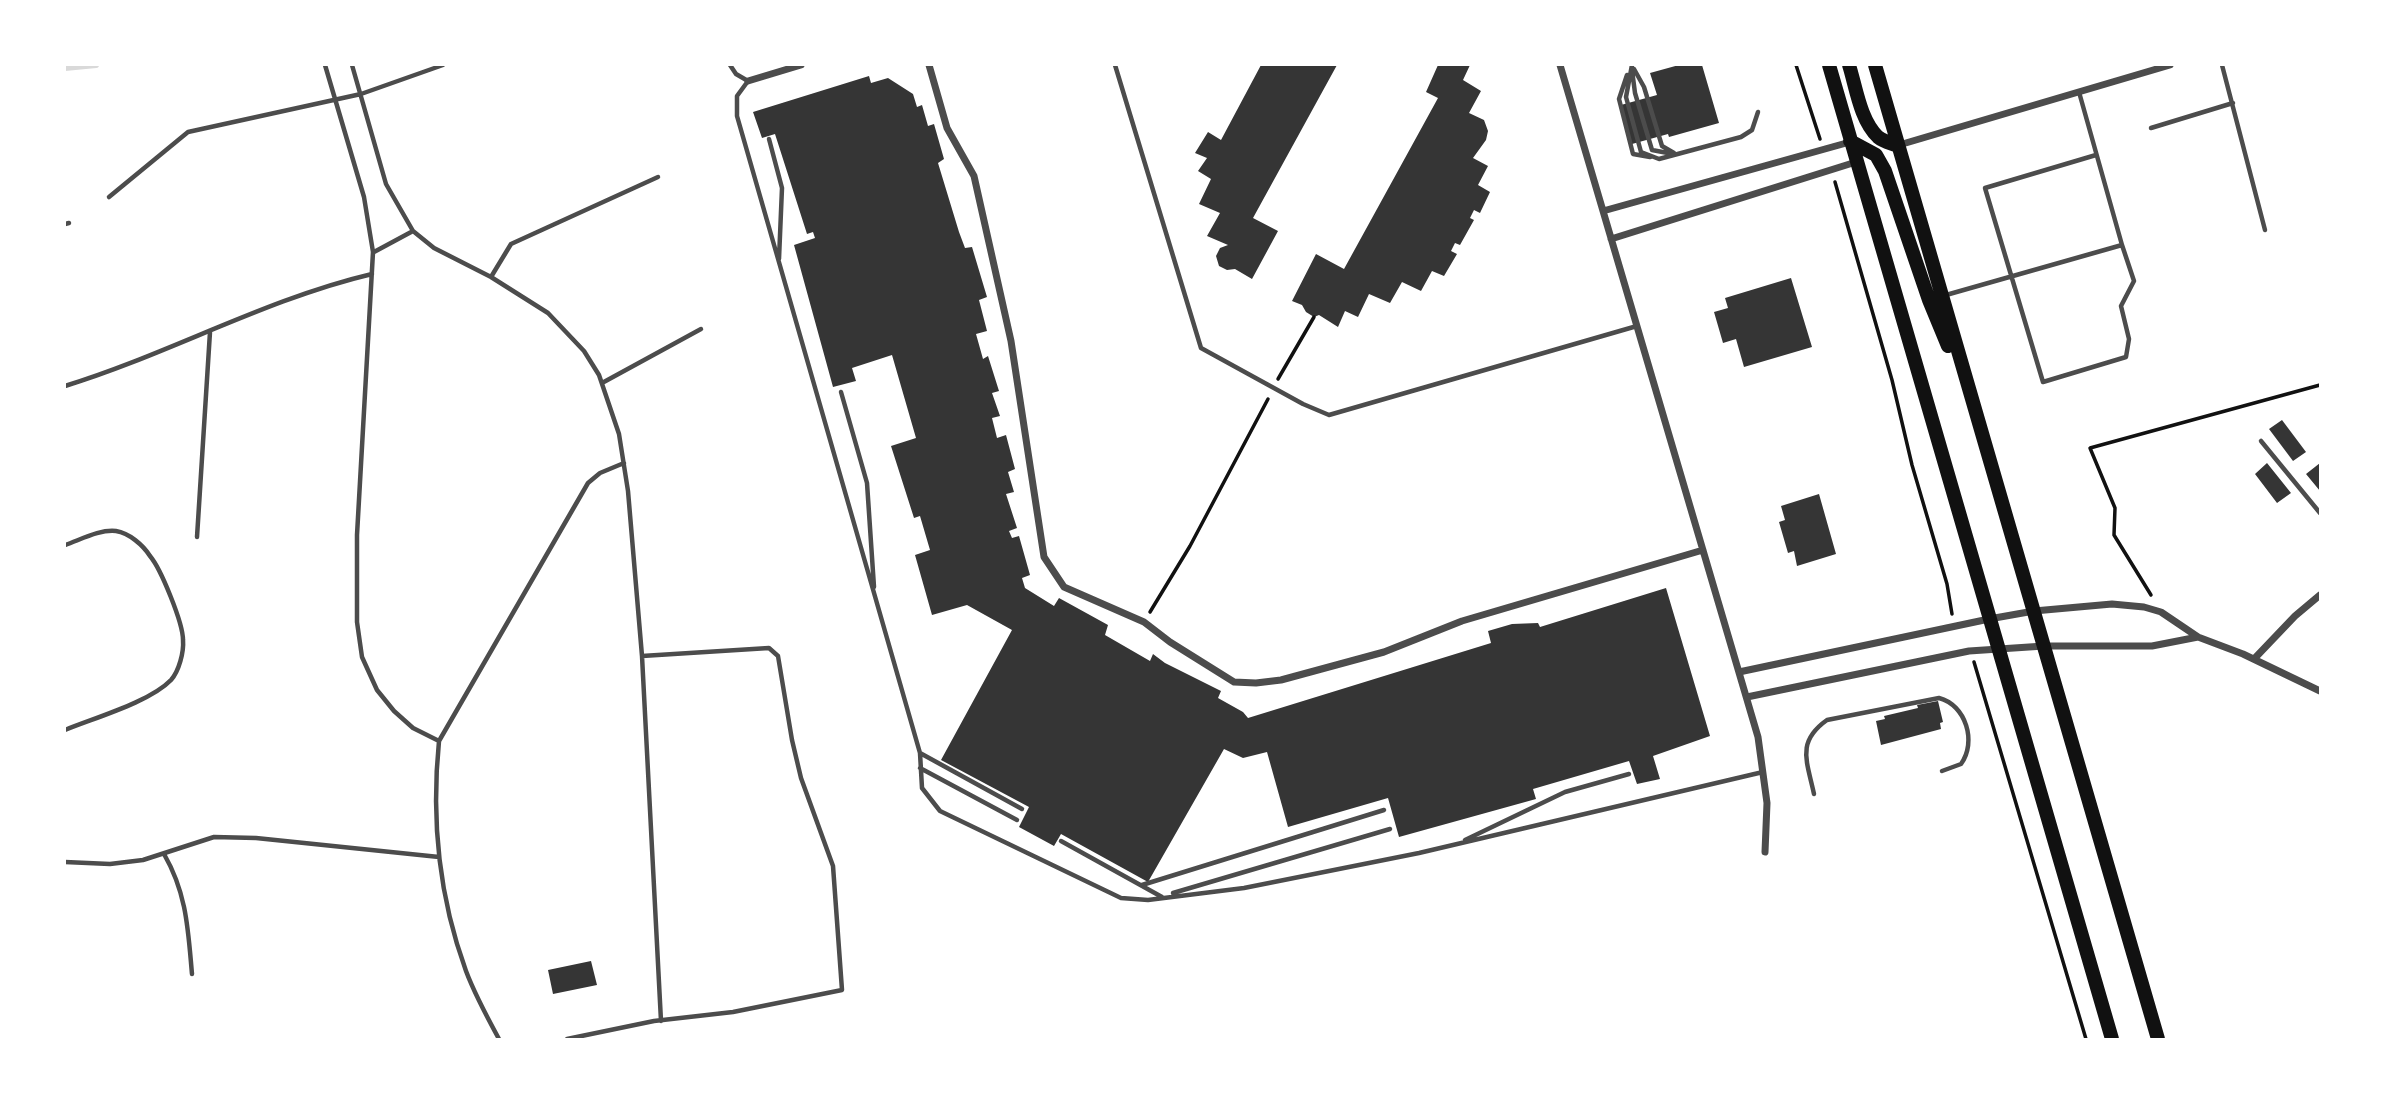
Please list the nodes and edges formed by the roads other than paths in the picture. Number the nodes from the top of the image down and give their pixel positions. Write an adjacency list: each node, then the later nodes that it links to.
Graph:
1 (325, 65): 19 (lane)
2 (352, 65): 18 (lane)
3 (443, 65): 18 (lane)
4 (730, 65): 16 (lane)
5 (801, 65): 16 (street)
6 (929, 65): 55 (street)
7 (1115, 65): 43 (lane)
8 (1560, 65): 32 (street)
9 (1632, 65): 26 (lane); 26 (lane); 28 (lane); 28 (lane)
10 (1829, 65): 24 (main road)
11 (1849, 65): 25 (main road)
12 (1875, 65): 25 (main road)
13 (2170, 65): 15 (street)
14 (2222, 65): 20 (lane)
15 (2160, 66): 17 (street)
16 (748, 81): 38 (lane)
17 (2078, 92): 25 (street); 27 (lane)
18 (361, 94): 19 (lane); 34 (lane)
19 (335, 101): 31 (lane); 37 (lane)
20 (2232, 103): 22 (lane); 33 (lane)
21 (1758, 111): 26 (lane)
22 (2151, 128)
23 (769, 139): 38 (lane)
24 (1850, 141): 29 (main road); 32 (street); 49 (main road)
25 (1898, 146): 42 (main road)
26 (1677, 155): 28 (lane)
27 (2096, 155): 36 (lane); 40 (lane)
28 (1659, 159)
29 (1856, 162): 35 (street); 59 (main road)
30 (659, 177): 41 (lane)
31 (109, 197)
32 (1603, 211): 35 (street)
33 (2265, 230)
34 (413, 231): 37 (lane); 41 (lane)
35 (1611, 239): 43 (street)
36 (2122, 245): 40 (lane); 40 (lane)
37 (373, 252): 39 (lane)
38 (779, 264): 57 (lane)
39 (372, 274): 45 (lane); 69 (lane)
40 (2012, 276): 42 (lane)
41 (491, 277): 46 (lane)
42 (1942, 296): 49 (main road)
43 (1637, 326): 55 (street)
44 (701, 329): 46 (lane)
45 (210, 331): 47 (lane); 53 (lane)
46 (602, 383): 51 (lane)
47 (65, 386)
48 (841, 392): 57 (lane)
49 (1974, 405): 58 (main road)
50 (2262, 441): 52 (lane)
51 (624, 463): 63 (lane); 69 (lane)
52 (2320, 513)
53 (197, 537)
54 (65, 545): 68 (lane)
55 (1703, 550): 65 (street)
56 (2320, 594): 64 (street)
57 (874, 596): 70 (lane)
58 (2034, 611): 59 (street); 60 (street); 61 (main road)
59 (1989, 619): 62 (main road); 65 (street)
60 (2198, 637): 61 (street); 64 (street)
61 (2043, 646): 62 (street); 93 (main road)
62 (1998, 649): 67 (street); 92 (main road)
63 (642, 656): 89 (lane); 89 (lane)
64 (2254, 659): 66 (street)
65 (1739, 672): 67 (street)
66 (2320, 691)
67 (1746, 697): 73 (street)
68 (65, 730)
69 (439, 741): 84 (lane)
70 (919, 753): 71 (lane); 76 (lane)
71 (920, 768): 78 (lane); 87 (lane)
72 (1942, 771): 75 (lane)
73 (1763, 772): 81 (lane); 82 (street)
74 (1629, 774): 81 (lane)
75 (1814, 794)
76 (1022, 809)
77 (1384, 810): 86 (lane)
78 (1017, 820)
79 (1390, 829): 87 (lane)
80 (1061, 841): 86 (lane)
81 (1456, 845): 87 (lane)
82 (1765, 852)
83 (164, 854): 84 (lane); 85 (lane); 88 (lane)
84 (439, 857): 90 (lane)
85 (65, 862)
86 (1142, 885): 87 (lane)
87 (1162, 897)
88 (192, 974)
89 (661, 1021): 91 (lane)
90 (499, 1039)
91 (568, 1039)
92 (2112, 1039)
93 (2158, 1039)

